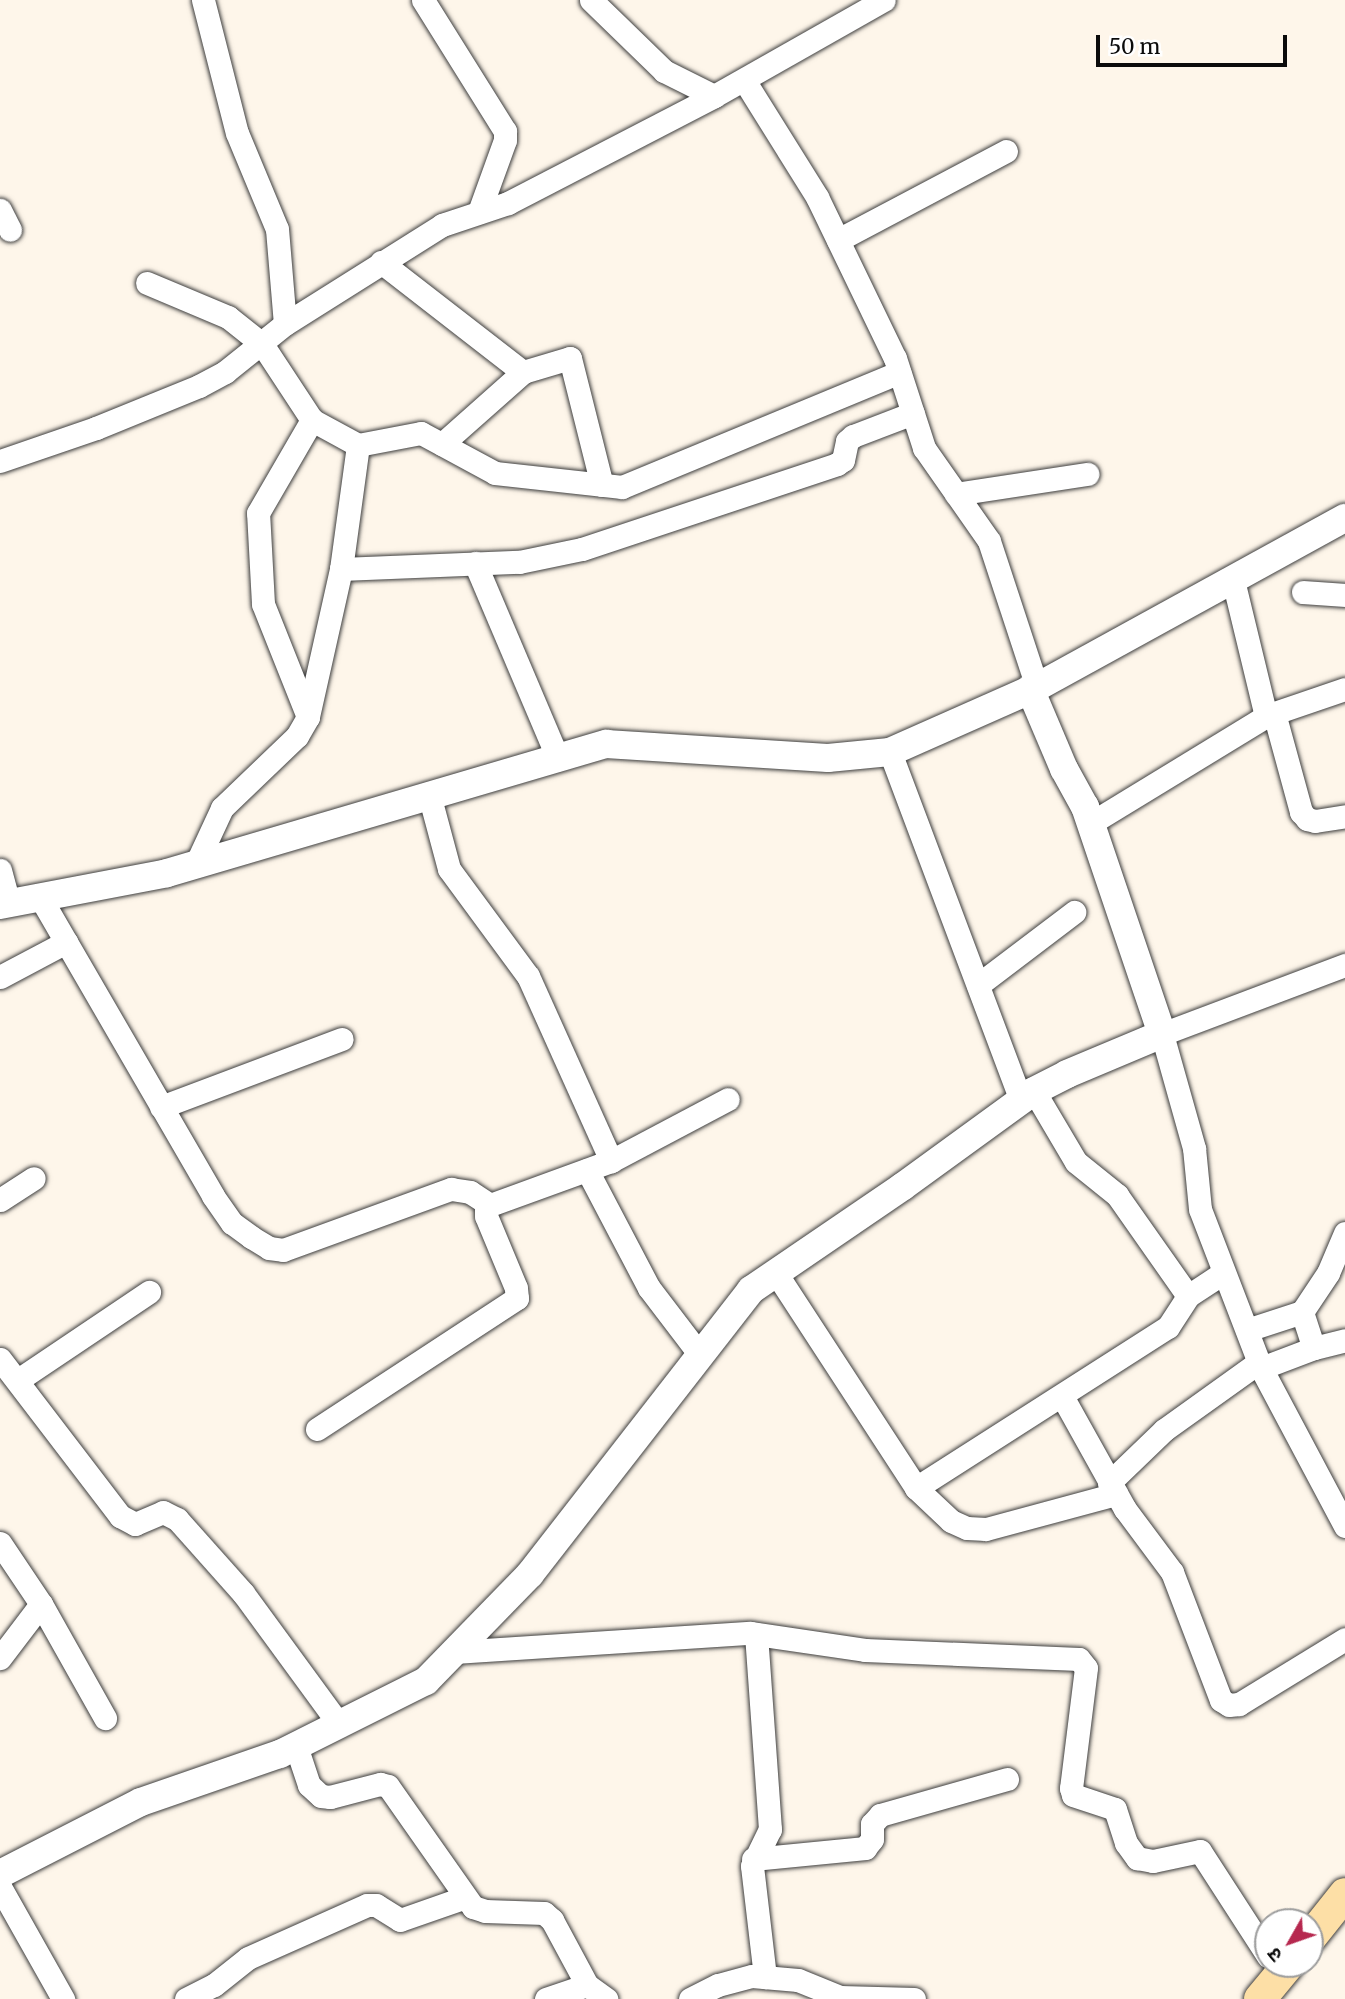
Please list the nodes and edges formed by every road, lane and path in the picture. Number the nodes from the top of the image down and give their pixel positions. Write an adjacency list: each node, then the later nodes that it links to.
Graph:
1 (203, 0): 12 (street)
2 (423, 0): 8 (street)
3 (591, 0): 6 (street)
4 (884, 0): 5 (street)
5 (744, 79): 6 (street); 9 (street)
6 (714, 96): 8 (street)
7 (1006, 151): 9 (street)
8 (478, 212): 10 (street)
9 (838, 240): 15 (street)
10 (381, 262): 12 (street); 14 (street)
11 (147, 283): 13 (street)
12 (285, 324): 13 (street)
13 (262, 344): 17 (street); 20 (street)
14 (523, 372): 18 (street); 22 (street)
15 (899, 372): 16 (street); 22 (street)
16 (913, 413): 23 (street); 25 (street)
17 (312, 420): 19 (street); 33 (street)
18 (442, 444): 19 (street); 22 (street)
19 (358, 445): 26 (street)
20 (0, 461)
21 (1087, 474): 23 (street)
22 (602, 485)
23 (956, 494): 30 (street)
24 (1345, 518): 27 (street)
25 (475, 563): 26 (street); 35 (street)
26 (341, 569): 33 (street)
27 (1233, 580): 30 (street); 32 (street)
28 (1303, 592): 29 (street)
29 (1345, 595)
30 (1033, 688): 34 (street); 38 (street)
31 (1345, 689): 32 (street)
32 (1270, 715): 37 (street); 38 (street)
33 (308, 717): 39 (street)
34 (890, 752): 35 (street); 47 (street)
35 (558, 759): 36 (street)
36 (430, 798): 39 (street); 53 (street)
37 (1345, 816)
38 (1091, 823): 48 (street)
39 (196, 864): 41 (street)
40 (0, 870): 42 (street)
41 (40, 897): 42 (street); 44 (street)
42 (5, 904)
43 (1074, 912): 47 (street)
44 (66, 943): 46 (street); 52 (street)
45 (1345, 965): 48 (street)
46 (0, 977)
47 (978, 985): 50 (street)
48 (1162, 1034): 50 (street); 60 (street)
49 (342, 1039): 52 (street)
50 (1028, 1096): 59 (street); 62 (street)
51 (728, 1099): 53 (street)
52 (161, 1107): 57 (street)
53 (611, 1161): 54 (street)
54 (587, 1170): 57 (street); 67 (street)
55 (34, 1178): 56 (street)
56 (0, 1200)
57 (490, 1205): 72 (street)
58 (1345, 1233): 63 (street)
59 (776, 1273): 67 (street); 73 (street)
60 (1223, 1273): 62 (street); 64 (street)
61 (149, 1292): 70 (street)
62 (1188, 1296): 71 (street)
63 (1302, 1312): 64 (street); 66 (street)
64 (1247, 1330): 69 (street)
65 (1345, 1340): 66 (street)
66 (1314, 1348): 69 (street)
67 (699, 1355): 80 (street)
68 (0, 1359): 70 (street)
69 (1260, 1365): 74 (street); 75 (street)
70 (18, 1380): 83 (street)
71 (1062, 1396): 73 (street); 74 (street)
72 (317, 1429)
73 (916, 1488): 74 (street)
74 (1112, 1489): 79 (street)
75 (1345, 1526)
76 (0, 1544): 77 (street)
77 (41, 1604): 81 (street); 82 (street)
78 (756, 1634): 80 (street); 86 (street); 92 (street)
79 (1345, 1639)
80 (454, 1652): 83 (street)
81 (0, 1658)
82 (105, 1718)
83 (339, 1724): 84 (street)
84 (296, 1746): 87 (street); 90 (street)
85 (1007, 1779): 86 (street)
86 (753, 1859): 93 (street)
87 (0, 1874)
88 (0, 1887): 96 (street)
89 (1345, 1894): 91 (main road)
90 (463, 1898): 95 (street); 97 (street)
91 (1324, 1920)
92 (1254, 1931)
93 (765, 1977): 100 (street); 101 (street)
94 (1270, 1978): 102 (main road)
95 (587, 1985): 98 (street); 99 (street)
96 (63, 1999)
97 (186, 1999)
98 (545, 1999)
99 (607, 1999)
100 (690, 1999)
101 (914, 1999)
102 (1260, 1999)

